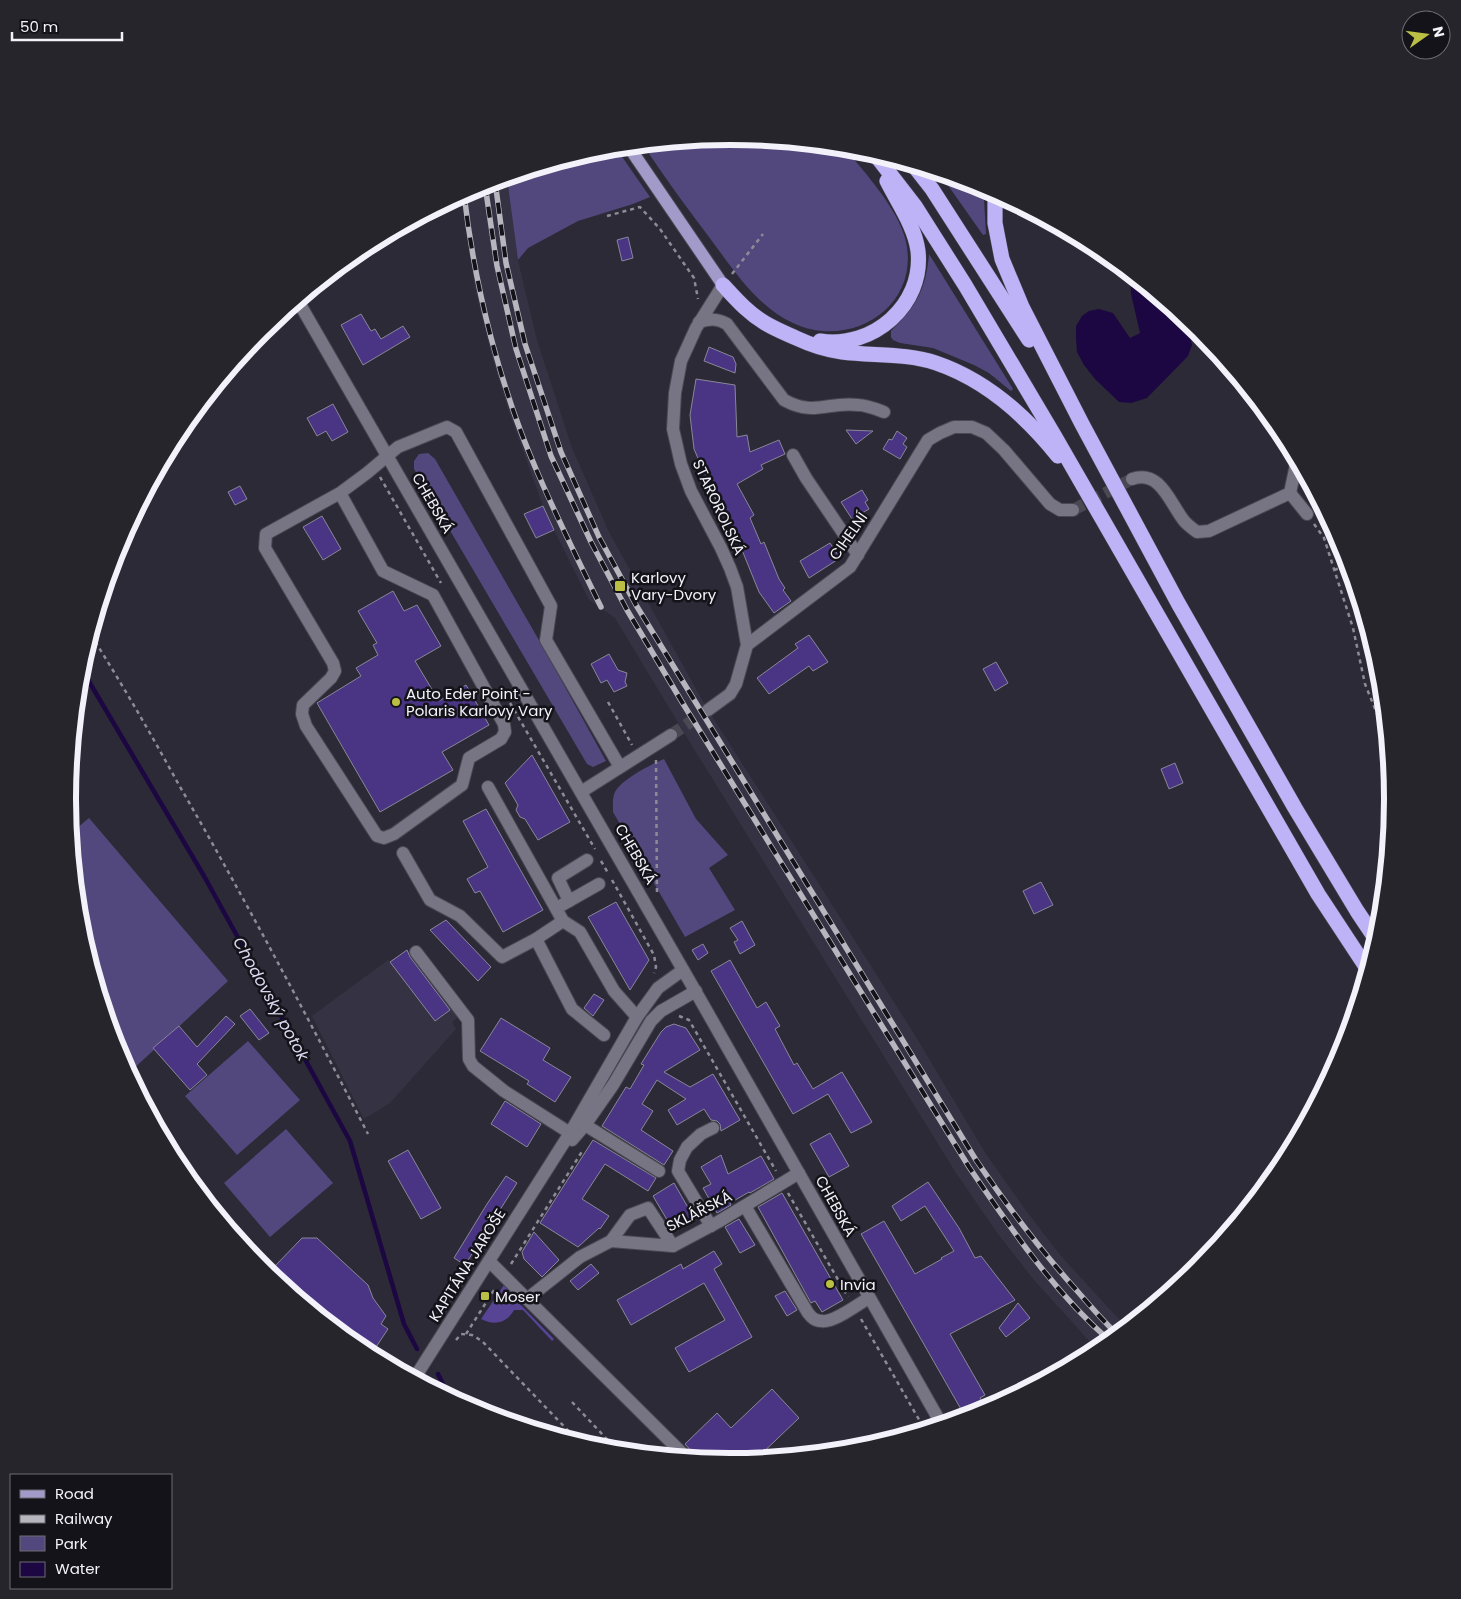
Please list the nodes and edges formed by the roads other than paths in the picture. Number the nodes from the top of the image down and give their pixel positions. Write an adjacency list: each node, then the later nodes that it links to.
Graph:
1 (634, 153): 6 (main road)
2 (878, 163): 9 (highway)
3 (881, 164): 17 (highway)
4 (920, 174): 11 (highway)
5 (995, 201): 11 (highway)
6 (723, 284): 8 (street, STAROROLSKÁ); 9 (highway)
7 (301, 306): 13 (street, CHEBSKÁ)
8 (701, 320): 10 (street); 22 (street, STAROROLSKÁ)
9 (794, 337): 17 (highway)
10 (884, 412)
11 (1082, 424): 34 (highway)
12 (793, 455): 21 (street)
13 (387, 457): 16 (street); 25 (street); 27 (street, CHEBSKÁ)
14 (1295, 469): 18 (street)
15 (1132, 479): 18 (street)
16 (340, 493): 16 (street)
17 (1087, 493): 37 (highway)
18 (1290, 493): 20 (street)
19 (1073, 510): 21 (street, CIHELNÍ)
20 (1307, 514)
21 (858, 554): 22 (street, CIHELNÍ)
22 (747, 645): 23 (street, STAROROLSKÁ)
23 (708, 710)
24 (671, 734): 25 (street)
25 (620, 767): 27 (street)
26 (488, 787): 32 (street)
27 (581, 792): 38 (street, CHEBSKÁ)
28 (403, 853): 35 (street)
29 (592, 856): 31 (street)
30 (599, 884): 31 (street)
31 (569, 901): 32 (street)
32 (556, 908): 33 (street)
33 (563, 921): 35 (street); 40 (street)
34 (1371, 931)
35 (536, 938): 41 (street)
36 (416, 952): 44 (street)
37 (1363, 963)
38 (683, 970): 39 (street, CHEBSKÁ); 40 (street, KAPITÁNA JAROŠE)
39 (696, 992): 42 (street, KAPITÁNA JAROŠE); 47 (street, CHEBSKÁ)
40 (637, 1017): 44 (street, KAPITÁNA JAROŠE)
41 (604, 1035)
42 (590, 1128): 45 (street, KAPITÁNA JAROŠE); 46 (street)
43 (713, 1128): 49 (street)
44 (570, 1133): 45 (street, KAPITÁNA JAROŠE)
45 (548, 1168): 52 (street, KAPITÁNA JAROŠE)
46 (659, 1171)
47 (799, 1173): 48 (street, SKLÁŘSKÁ); 54 (street, CHEBSKÁ)
48 (745, 1206): 49 (street, SKLÁŘSKÁ); 54 (street)
49 (715, 1224): 51 (street, SKLÁŘSKÁ)
50 (611, 1240): 51 (street, SKLÁŘSKÁ); 51 (street); 53 (street)
51 (673, 1246)
52 (488, 1261): 53 (street); 55 (street, KAPITÁNA JAROŠE)
53 (527, 1298): 57 (street)
54 (869, 1298): 56 (street, CHEBSKÁ)
55 (417, 1374)
56 (939, 1420)
57 (680, 1451)

